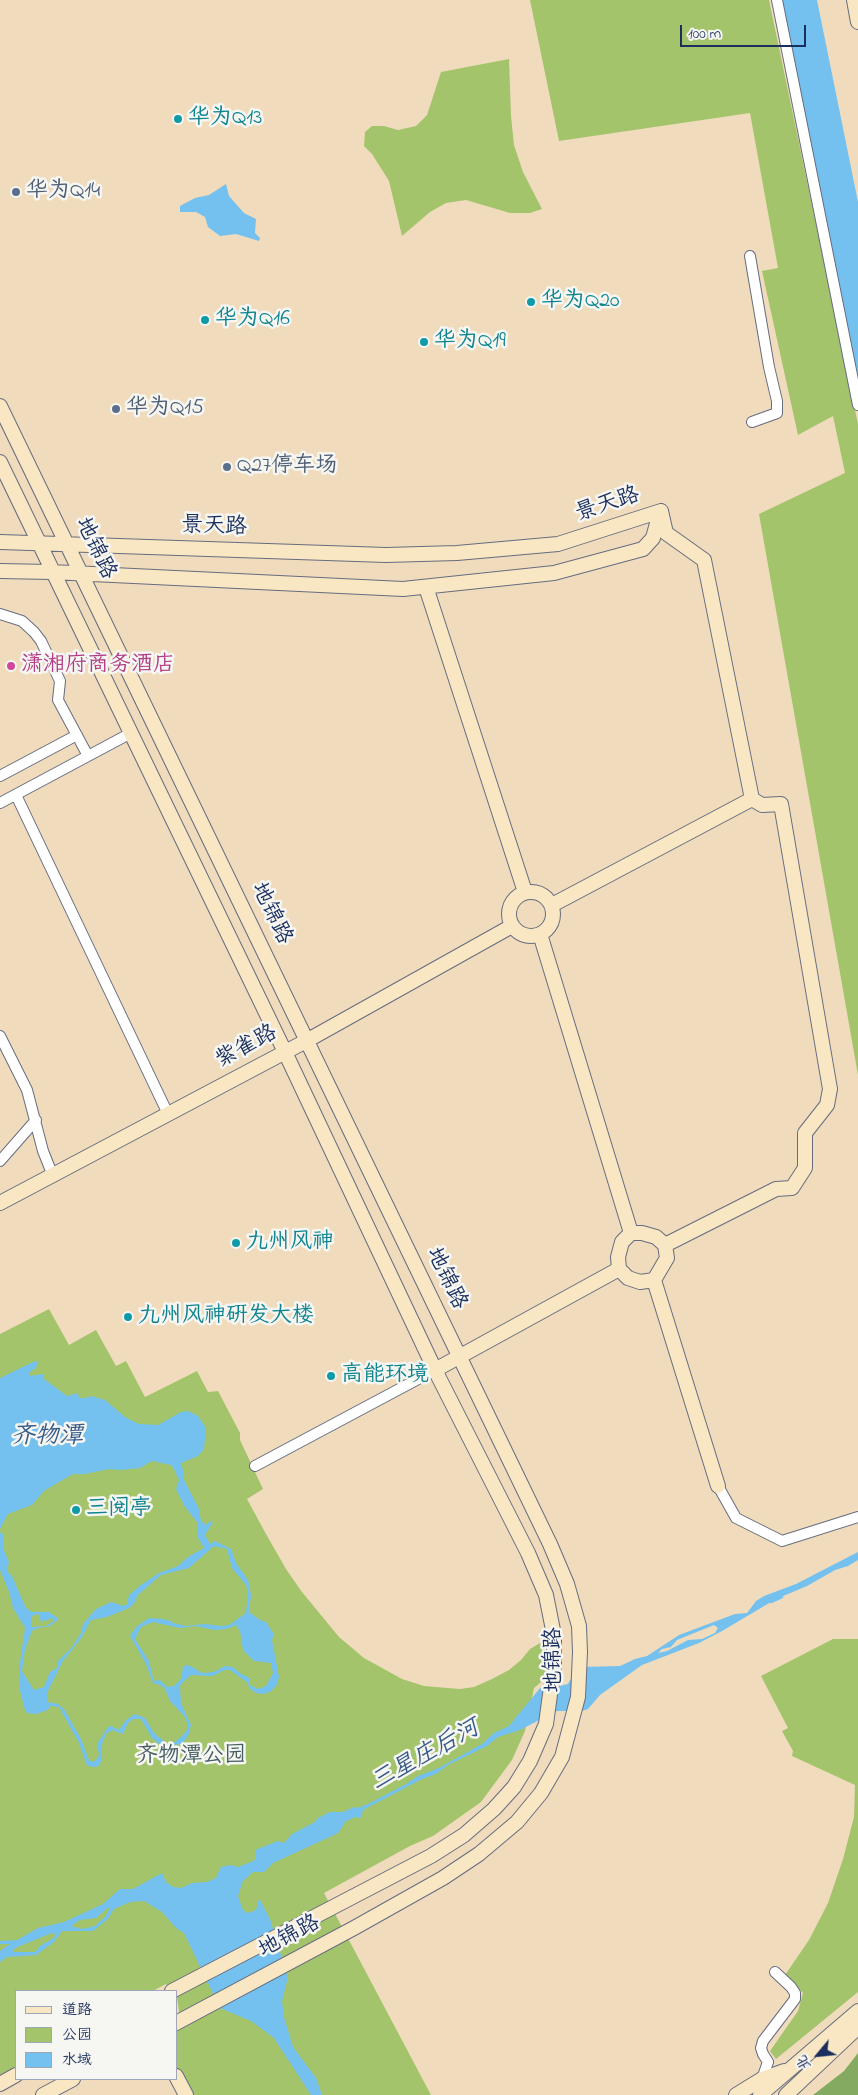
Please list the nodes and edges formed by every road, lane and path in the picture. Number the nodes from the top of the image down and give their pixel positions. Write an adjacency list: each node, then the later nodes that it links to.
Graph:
1 (777, 0): 5 (street)
2 (854, 0): 3 (street)
3 (858, 22)
4 (750, 256): 7 (street)
5 (858, 404)
6 (0, 406): 12 (street, 地锦路)
7 (752, 422)
8 (0, 462): 11 (street, 地锦路)
9 (661, 511): 12 (street, 景天路); 16 (street, 景天路); 23 (street)
10 (0, 542): 11 (street, 景天路)
11 (38, 543): 12 (street, 景天路); 14 (street, 地锦路)
12 (67, 544): 15 (street, 地锦路)
13 (0, 571): 14 (street, 景天路)
14 (51, 572): 15 (street, 景天路); 18 (street, 地锦路)
15 (82, 573): 16 (street, 景天路); 30 (street, 地锦路)
16 (426, 587): 25 (street)
17 (0, 614): 19 (street)
18 (131, 733): 20 (street); 31 (street, 地锦路)
19 (77, 734): 20 (street); 21 (street)
20 (88, 756): 22 (street)
21 (0, 776)
22 (16, 794): 24 (street); 32 (street)
23 (752, 799): 26 (street); 38 (street)
24 (0, 803)
25 (525, 892): 26 (street); 27 (street)
26 (552, 905): 28 (street)
27 (512, 926): 28 (street); 30 (street, 紫雀路)
28 (540, 934): 37 (street)
29 (0, 1036): 33 (street)
30 (308, 1040): 31 (street, 紫雀路); 41 (street, 地锦路)
31 (285, 1052): 32 (street, 紫雀路); 42 (street, 地锦路)
32 (168, 1114): 35 (street, 紫雀路)
33 (36, 1120): 34 (street); 35 (street)
34 (0, 1161)
35 (53, 1176): 36 (street, 紫雀路)
36 (0, 1203)
37 (631, 1234): 38 (street); 39 (street)
38 (666, 1245): 40 (street)
39 (620, 1269): 40 (street); 41 (street)
40 (654, 1280): 44 (street)
41 (459, 1357): 42 (street); 49 (street, 地锦路)
42 (435, 1370): 43 (street); 47 (street, 地锦路)
43 (255, 1466)
44 (718, 1486): 45 (street)
45 (858, 1517)
46 (775, 1972): 53 (street)
47 (174, 1990)
48 (858, 2011): 51 (street)
49 (178, 2022)
50 (858, 2027): 61 (street)
51 (794, 2067): 53 (street); 60 (street)
52 (15, 2076): 56 (street)
53 (762, 2079): 59 (street)
54 (71, 2080): 57 (street)
55 (178, 2080): 58 (street)
56 (0, 2084)
57 (43, 2095)
58 (186, 2095)
59 (736, 2095)
60 (760, 2095)
61 (786, 2095)

